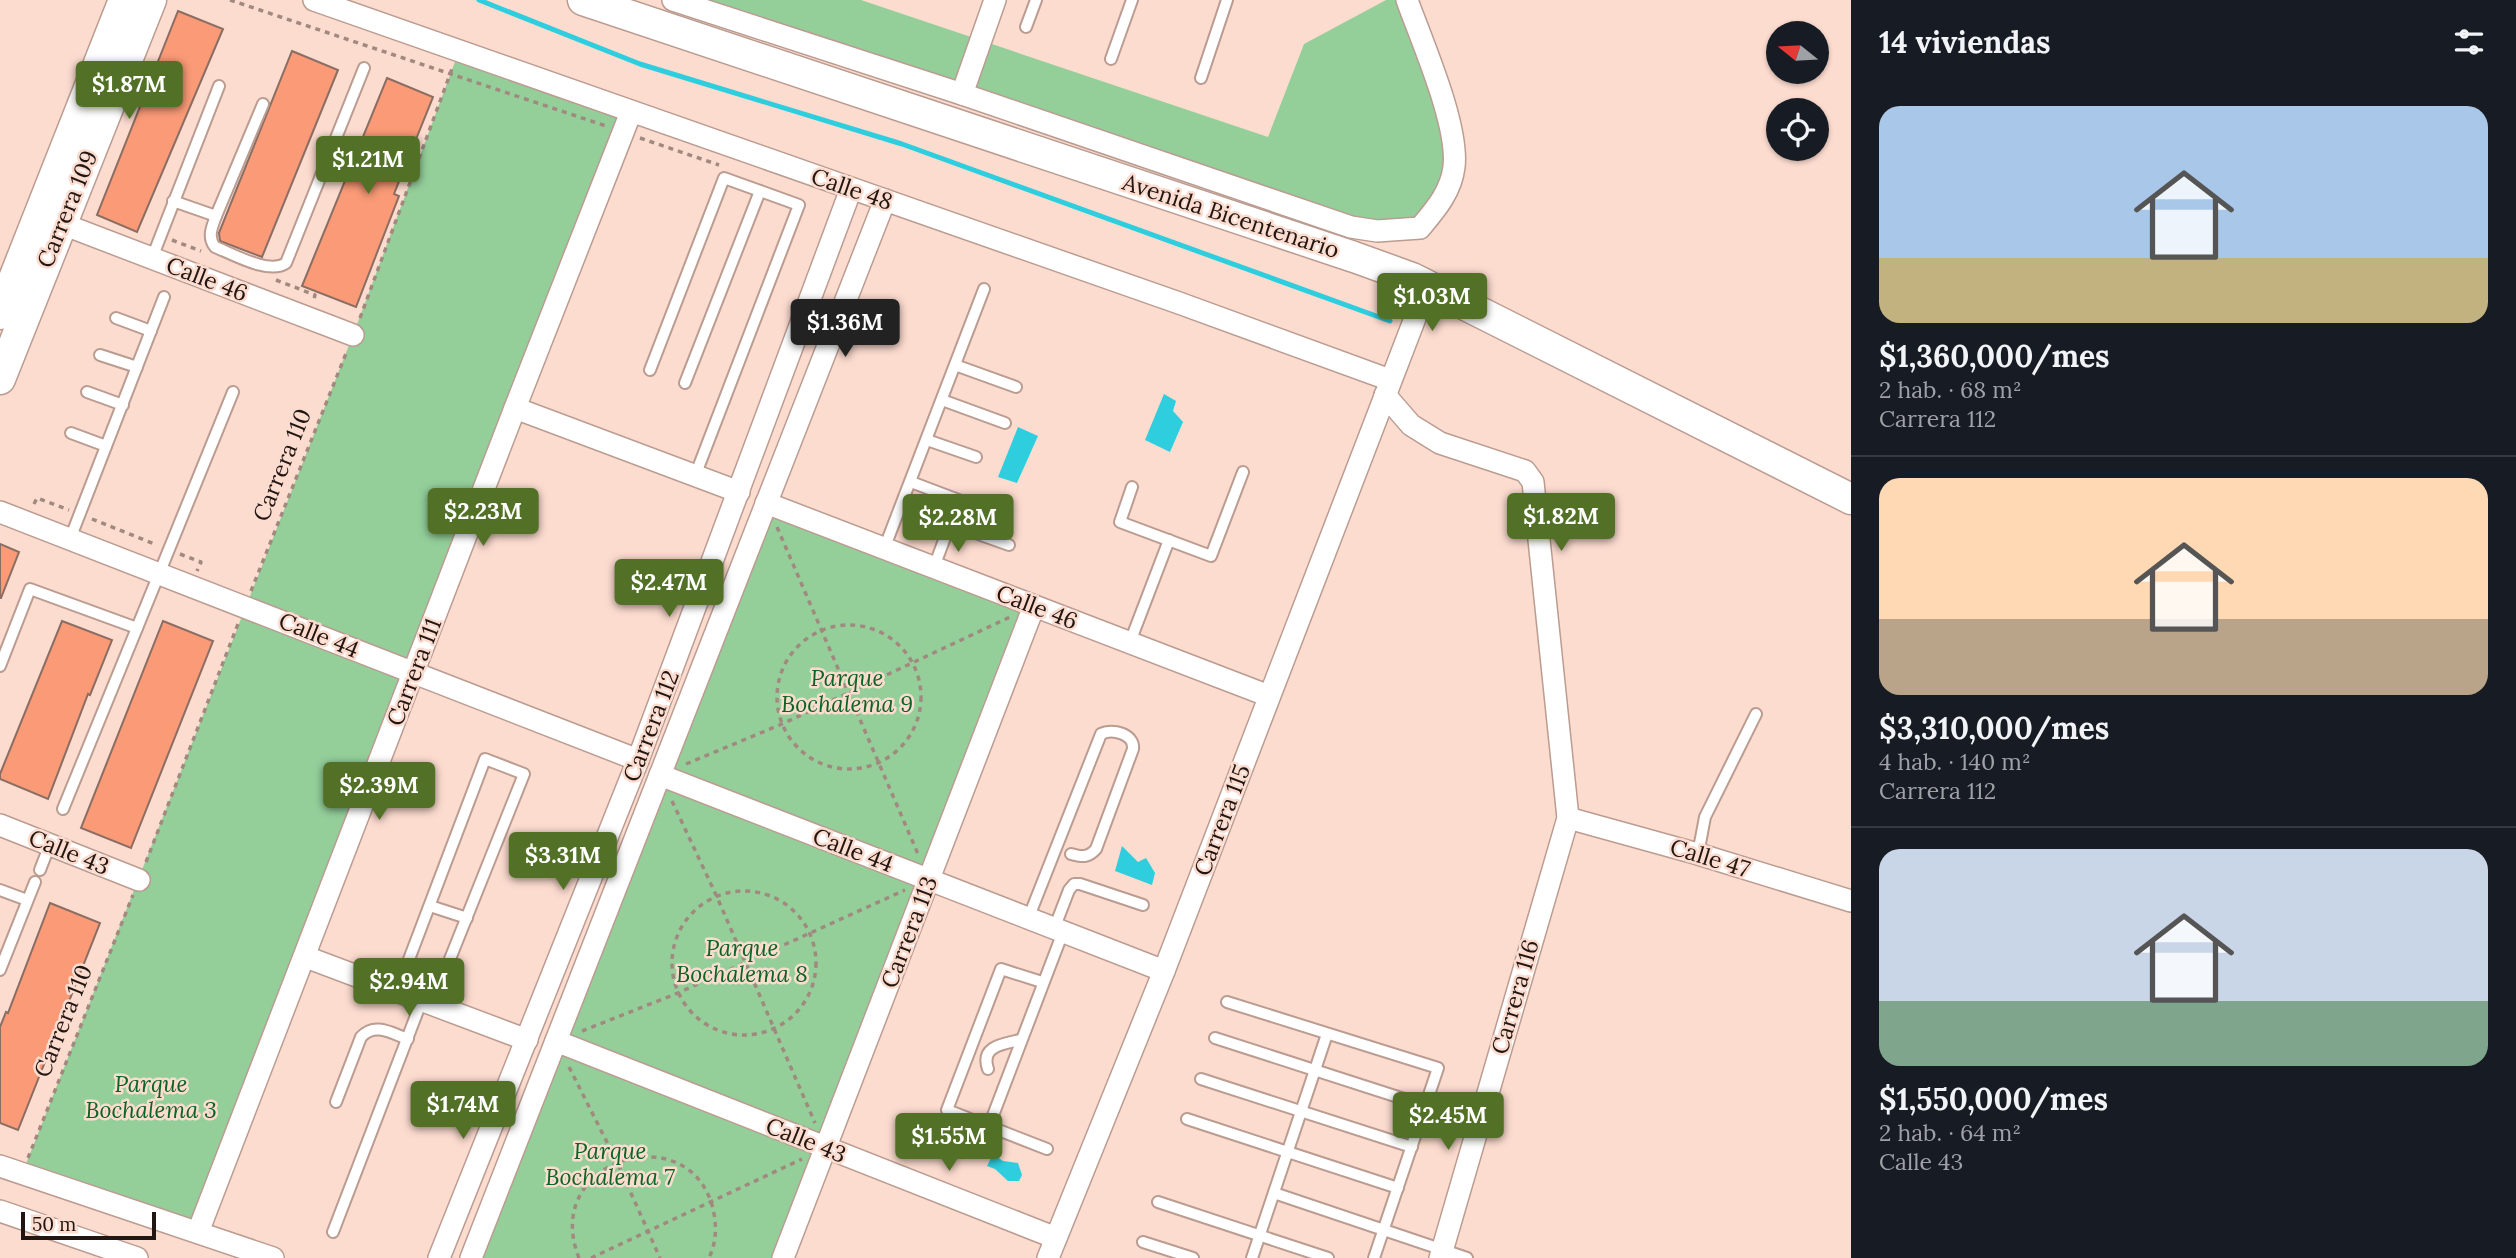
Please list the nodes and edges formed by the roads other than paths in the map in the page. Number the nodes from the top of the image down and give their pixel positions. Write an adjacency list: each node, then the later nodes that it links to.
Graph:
1 (102, 0): 13 (main road)
2 (124, 0): 13 (main road, Carrera 109)
3 (151, 0): 26 (main road, Carrera 109)
4 (314, 0): 20 (street, Calle 48)
5 (583, 0): 28 (main road, Avenida Bicentenario)
6 (673, 0): 18 (street)
7 (995, 0): 18 (street)
8 (1035, 0): 12 (lane)
9 (1132, 0): 14 (lane)
10 (1227, 0): 16 (lane)
11 (1407, 0): 18 (street)
12 (1026, 27)
13 (107, 41): 31 (main road, Carrera 109)
14 (1111, 59)
15 (363, 68): 25 (lane)
16 (1201, 78)
17 (219, 86): 24 (lane)
18 (962, 94)
19 (263, 104): 25 (lane)
20 (627, 122): 21 (street, Calle 48); 47 (street, Carrera 111)
21 (851, 189): 23 (street, Calle 48); 57 (street, Carrera 112)
22 (760, 191): 38 (lane); 40 (lane); 54 (lane)
23 (885, 200): 42 (street, Calle 48); 59 (street, Carrera 112)
24 (173, 201): 25 (lane); 27 (lane)
25 (216, 216)
26 (60, 223): 27 (street, Calle 46); 39 (main road, Carrera 109)
27 (152, 258): 34 (street, Calle 46)
28 (1412, 278): 42 (street, Carrera 115); 58 (main road, Avenida Bicentenario)
29 (984, 289): 36 (lane)
30 (164, 297): 33 (lane)
31 (0, 314)
32 (116, 318): 33 (lane)
33 (151, 331): 37 (lane)
34 (353, 336)
35 (100, 355): 37 (lane)
36 (955, 365): 41 (lane); 45 (lane)
37 (137, 367): 46 (lane)
38 (650, 370)
39 (0, 379)
40 (685, 383)
41 (1016, 387)
42 (1387, 387): 73 (street, Carrera 115); 78 (street)
43 (87, 392): 46 (lane)
44 (233, 392): 67 (lane)
45 (942, 400): 48 (lane); 50 (lane)
46 (122, 405): 51 (lane)
47 (515, 408): 54 (street); 72 (street, Carrera 111)
48 (1005, 423)
49 (71, 433): 51 (lane)
50 (927, 440): 52 (lane); 55 (lane)
51 (107, 446): 62 (lane)
52 (976, 457)
53 (1243, 472): 63 (lane)
54 (695, 476): 57 (street)
55 (911, 482): 60 (lane); 65 (lane)
56 (1132, 487): 63 (lane)
57 (739, 492): 75 (street, Carrera 112)
58 (1851, 499)
59 (766, 503): 65 (street, Calle 46); 76 (street, Carrera 112)
60 (985, 510)
61 (0, 512): 62 (street, Calle 44)
62 (70, 539): 67 (street, Calle 44)
63 (1169, 540): 70 (lane)
64 (1009, 545): 66 (lane)
65 (884, 549): 66 (street, Calle 46)
66 (934, 567): 68 (street, Calle 46)
67 (159, 573): 69 (lane); 72 (street, Calle 44)
68 (1034, 606): 70 (street, Calle 46); 85 (street, Carrera 113)
69 (137, 628): 71 (lane); 77 (lane)
70 (1130, 642): 73 (street, Calle 46)
71 (0, 666)
72 (413, 673): 75 (street, Calle 44); 95 (street, Carrera 111)
73 (1269, 695): 97 (street, Carrera 115)
74 (1756, 714): 82 (lane)
75 (638, 760): 105 (street, Carrera 112)
76 (660, 775): 85 (street, Calle 44); 107 (street, Carrera 112)
77 (63, 809)
78 (1568, 818): 82 (street, Calle 47); 131 (street, Carrera 116)
79 (0, 825): 80 (street, Calle 43)
80 (50, 844): 83 (lane); 84 (street, Calle 43)
81 (1071, 854): 93 (lane)
82 (1698, 854): 89 (street, Calle 47)
83 (40, 870)
84 (139, 880)
85 (929, 880): 93 (street, Calle 44); 117 (street, Carrera 113)
86 (35, 882): 88 (lane)
87 (0, 890): 88 (lane)
88 (27, 900): 96 (lane)
89 (1851, 901)
90 (430, 905): 92 (lane); 92 (lane); 99 (lane)
91 (1143, 905): 94 (lane)
92 (467, 918): 100 (lane)
93 (1028, 919): 94 (street, Calle 44)
94 (1059, 930): 97 (street, Calle 44); 98 (lane)
95 (306, 957): 99 (street); 126 (street, Carrera 111)
96 (0, 970)
97 (1164, 971): 130 (street, Carrera 115)
98 (1042, 982): 106 (lane); 115 (lane)
99 (397, 991): 100 (street)
100 (427, 1002): 104 (lane); 105 (street)
101 (1227, 1002): 102 (lane)
102 (1327, 1034): 109 (lane); 112 (lane)
103 (1215, 1038): 109 (lane)
104 (408, 1039): 111 (lane); 127 (lane)
105 (527, 1040): 134 (street, Carrera 112)
106 (1020, 1040): 108 (lane); 115 (lane)
107 (556, 1041): 117 (street, Calle 43); 135 (street, Carrera 112)
108 (988, 1069)
109 (1315, 1070): 112 (lane); 113 (lane)
110 (1201, 1079): 113 (lane)
111 (336, 1102)
112 (1426, 1106): 116 (lane)
113 (1301, 1111): 116 (lane); 119 (lane)
114 (1187, 1119): 119 (lane)
115 (989, 1126): 118 (lane)
116 (1412, 1147): 121 (lane)
117 (826, 1148): 130 (street, Calle 43); 136 (street, Carrera 113)
118 (1047, 1149)
119 (1288, 1152): 121 (lane); 122 (lane)
120 (0, 1166): 126 (street)
121 (1398, 1188): 125 (lane)
122 (1274, 1193): 125 (lane); 128 (lane)
123 (1158, 1202): 128 (lane)
124 (0, 1211): 132 (street)
125 (1384, 1230): 131 (lane); 140 (lane)
126 (198, 1232): 133 (street)
127 (333, 1232)
128 (1260, 1235): 138 (lane); 139 (lane)
129 (1143, 1242): 137 (lane)
130 (1052, 1248)
131 (1441, 1254): 141 (lane)
132 (124, 1256)
133 (273, 1258)
134 (439, 1258)
135 (471, 1258)
136 (783, 1258)
137 (1193, 1258)
138 (1252, 1258)
139 (1328, 1258)
140 (1374, 1258)
141 (1467, 1258)

